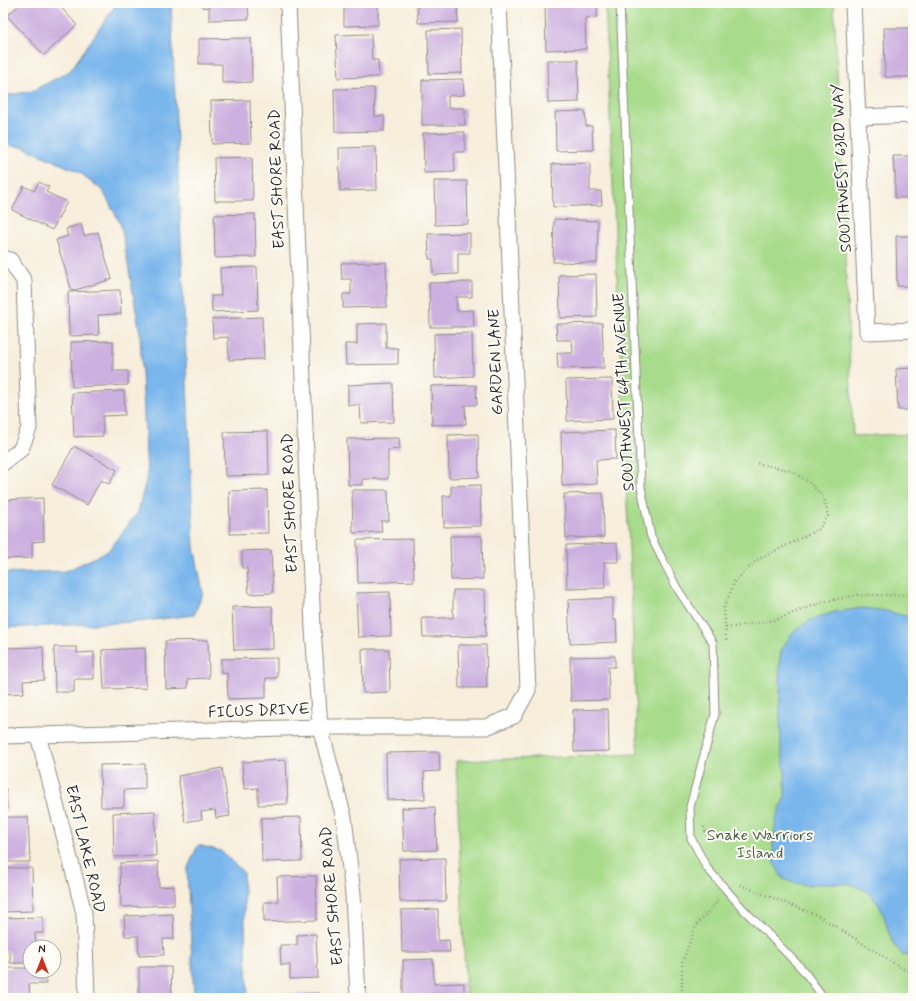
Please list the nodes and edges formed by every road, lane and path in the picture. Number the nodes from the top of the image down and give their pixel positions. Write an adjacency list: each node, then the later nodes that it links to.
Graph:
1 (288, 3): 15 (street, EAST SHORE ROAD)
2 (499, 3): 14 (street, GARDEN LANE)
3 (620, 3): 20 (lane, SOUTHWEST 64TH AVENUE)
4 (853, 3): 6 (street, SOUTHWEST 63RD WAY)
5 (913, 115): 6 (street)
6 (858, 116): 8 (street, SOUTHWEST 63RD WAY)
7 (6, 259): 9 (street)
8 (913, 330)
9 (3, 463)
10 (756, 463): 12 (path)
11 (913, 595): 12 (path)
12 (726, 628): 13 (path)
13 (726, 643)
14 (514, 716): 15 (street, FICUS DRIVE)
15 (320, 727): 16 (street, FICUS DRIVE); 23 (street, EAST SHORE ROAD)
16 (38, 735): 17 (street, FICUS DRIVE); 22 (street, EAST LAKE ROAD)
17 (3, 736)
18 (704, 826): 19 (path)
19 (710, 845)
20 (723, 887): 21 (path); 24 (path); 25 (lane, SOUTHWEST 64TH AVENUE)
21 (913, 976)
22 (87, 998)
23 (358, 998)
24 (682, 998)
25 (824, 998)

